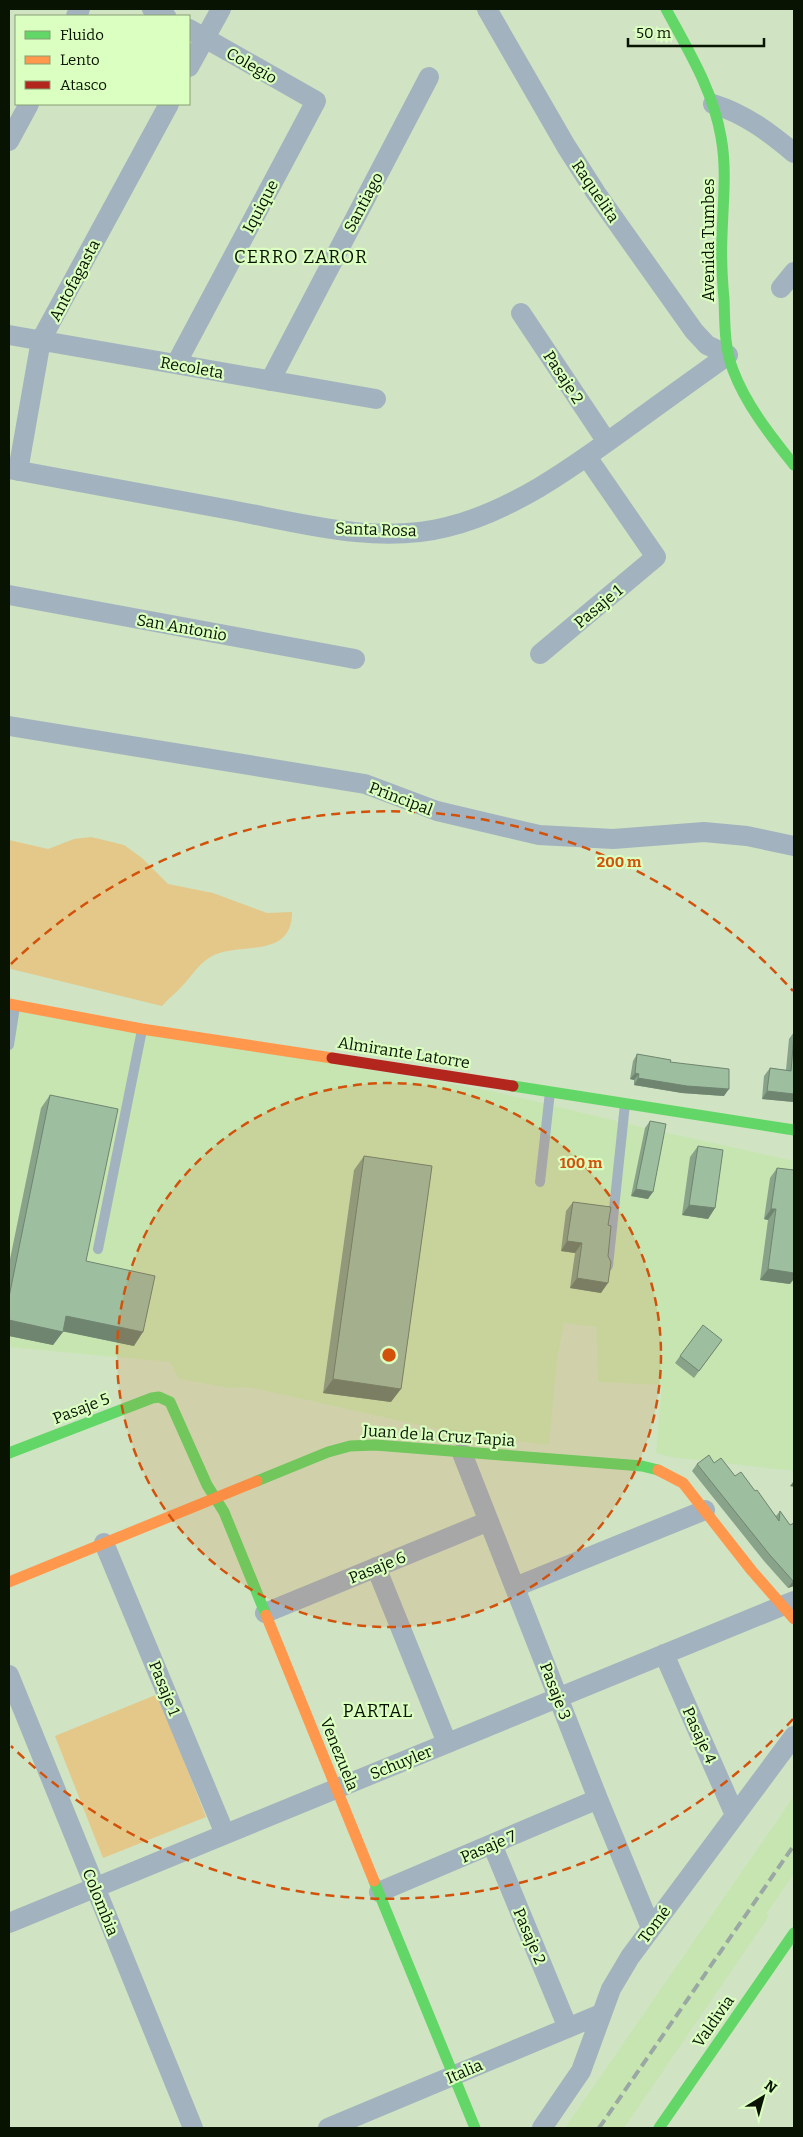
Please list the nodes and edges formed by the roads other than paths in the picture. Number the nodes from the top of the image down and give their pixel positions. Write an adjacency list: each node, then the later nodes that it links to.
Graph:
1 (152, 9): 5 (street)
2 (221, 9): 6 (street)
3 (487, 9): 18 (street, Raquelita)
4 (666, 9): 10 (street, Avenida Tumbes)
5 (164, 15)
6 (197, 33): 7 (street); 9 (street, Colegio)
7 (190, 63)
8 (429, 76): 20 (street, Santiago)
9 (316, 101): 19 (street, Iquique)
10 (713, 104): 14 (street); 18 (street, Avenida Tumbes)
11 (28, 105): 13 (street)
12 (168, 105): 17 (street, Antofagasta)
13 (9, 141)
14 (794, 153)
15 (521, 313): 22 (street, Pasaje 2)
16 (9, 335): 17 (street, Recoleta)
17 (41, 340): 19 (street, Recoleta); 25 (street, Antofagasta)
18 (728, 355): 22 (street, Santa Rosa); 24 (street, Avenida Tumbes)
19 (176, 364): 20 (street, Recoleta)
20 (270, 381): 21 (street, Recoleta)
21 (376, 399)
22 (607, 442): 23 (street, Santa Rosa)
23 (587, 456): 25 (street, Santa Rosa); 27 (street, Pasaje 1)
24 (794, 465)
25 (13, 470)
26 (9, 595): 28 (street, San Antonio)
27 (540, 654)
28 (355, 659)
29 (9, 726): 30 (street, Principal)
30 (794, 846)
31 (12, 1005): 32 (street, Almirante Latorre); 33 (lane)
32 (142, 1029): 34 (street, Almirante Latorre); 38 (lane)
33 (9, 1045)
34 (551, 1091): 35 (street, Almirante Latorre); 37 (lane)
35 (626, 1103): 36 (street, Almirante Latorre); 39 (lane)
36 (794, 1130)
37 (540, 1182)
38 (98, 1249)
39 (608, 1266)
40 (165, 1398): 41 (street, Pasaje 5); 43 (street, Venezuela)
41 (9, 1453)
42 (462, 1453): 43 (street, Juan de la Cruz Tapia); 44 (street, Juan de la Cruz Tapia); 45 (street, Pasaje 3)
43 (215, 1497): 46 (street, Juan de la Cruz Tapia); 51 (street, Venezuela)
44 (705, 1510): 49 (street); 50 (street, Juan de la Cruz Tapia)
45 (489, 1521): 47 (street, Pasaje 6); 49 (street, Pasaje 3)
46 (104, 1543): 48 (street, Juan de la Cruz Tapia); 60 (street, Pasaje 1)
47 (376, 1567): 51 (street, Pasaje 6); 56 (street)
48 (9, 1582)
49 (515, 1587): 54 (street, Pasaje 3)
50 (790, 1609): 52 (street, Schuyler)
51 (265, 1612): 57 (street, Venezuela)
52 (664, 1654): 54 (street, Schuyler); 59 (street, Pasaje 4)
53 (9, 1675): 62 (street, Colombia)
54 (558, 1698): 56 (street, Schuyler); 58 (street, Pasaje 3)
55 (794, 1736): 59 (street, Tomé)
56 (447, 1743): 57 (street, Schuyler)
57 (336, 1788): 60 (street, Schuyler); 63 (street, Venezuela)
58 (598, 1799): 61 (street, Pasaje 7); 65 (street, Pasaje 3)
59 (736, 1815): 65 (street, Tomé)
60 (225, 1834): 62 (street, Schuyler)
61 (492, 1844): 63 (street, Pasaje 7); 68 (street, Pasaje 2)
62 (95, 1888): 64 (street, Schuyler); 71 (street, Colombia)
63 (378, 1892): 69 (street, Venezuela)
64 (9, 1923)
65 (651, 1928): 67 (street, Tomé)
66 (794, 1933): 70 (street, Valdivia)
67 (601, 2014): 68 (street, Italia); 74 (street, Tomé)
68 (568, 2028): 69 (street, Italia)
69 (453, 2076): 72 (street, Italia); 73 (street, Venezuela)
70 (662, 2127)
71 (193, 2128)
72 (328, 2128)
73 (475, 2128)
74 (542, 2128)

